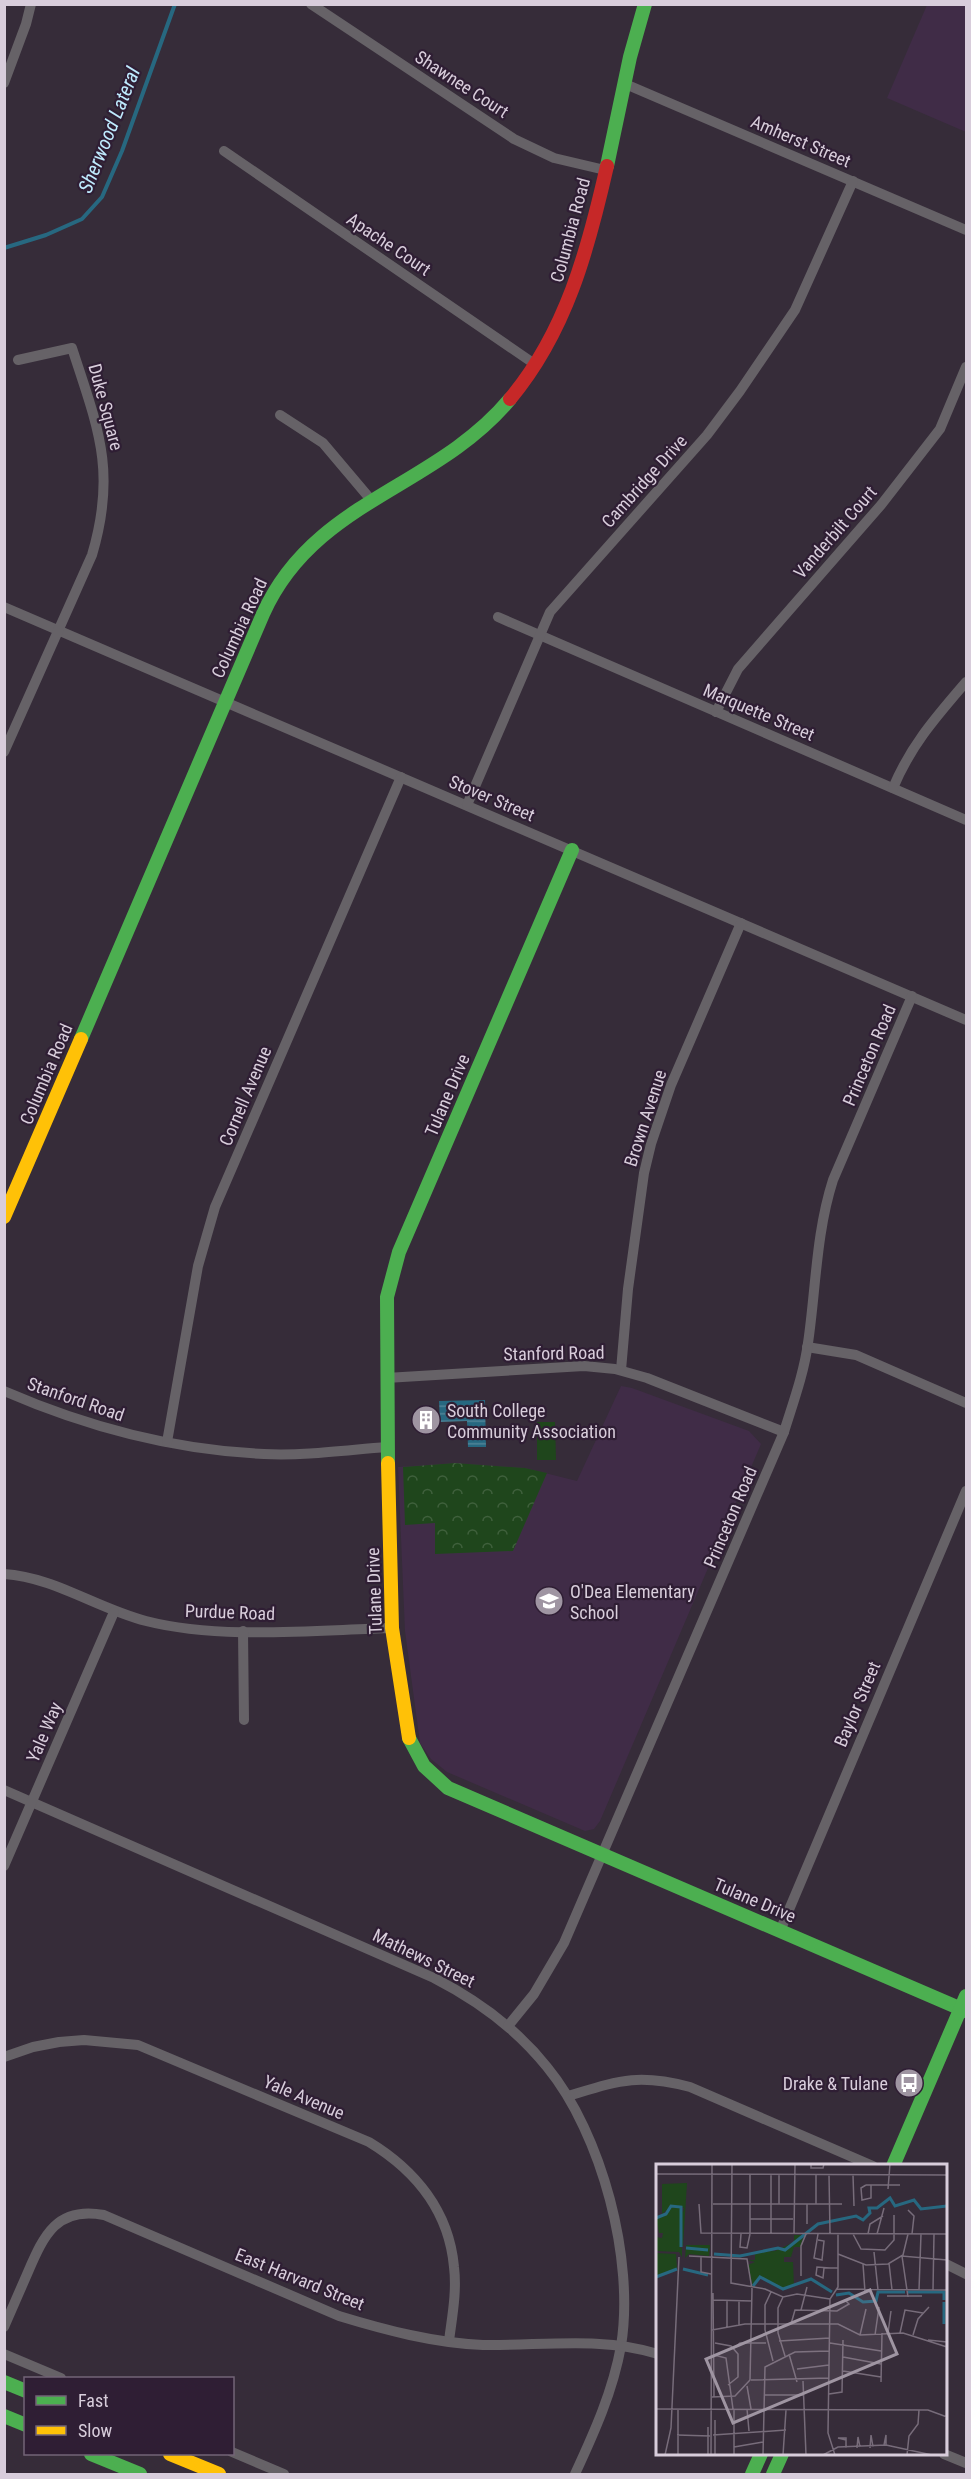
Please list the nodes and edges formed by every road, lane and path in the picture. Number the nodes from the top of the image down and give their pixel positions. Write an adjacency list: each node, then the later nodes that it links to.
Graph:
1 (31, 4): 4 (street)
2 (311, 4): 7 (street, Shawnee Court)
3 (645, 4): 5 (main road, Columbia Road)
4 (6, 77)
5 (623, 83): 7 (main road, Columbia Road); 8 (street, Amherst Street)
6 (224, 151): 11 (street, Apache Court)
7 (605, 170): 11 (main road, Columbia Road)
8 (853, 181): 9 (street, Amherst Street); 18 (street, Cambridge Drive)
9 (966, 230)
10 (18, 360): 17 (street, Duke Square)
11 (536, 365): 14 (main road, Columbia Road)
12 (966, 367): 21 (street, Vanderbilt Court)
13 (280, 415): 14 (street)
14 (372, 501): 20 (main road, Columbia Road)
15 (4, 607): 17 (street, Stover Street)
16 (498, 617): 18 (street, Marquette Street)
17 (59, 630): 20 (street, Stover Street); 22 (street)
18 (538, 635): 21 (street, Marquette Street); 25 (street, Cambridge Drive)
19 (966, 682): 24 (street)
20 (226, 701): 23 (street, Stover Street); 31 (main road, Columbia Road)
21 (716, 712): 24 (street, Marquette Street)
22 (4, 752)
23 (401, 777): 25 (street, Stover Street); 39 (street, Cornell Avenue)
24 (893, 788): 26 (street, Marquette Street)
25 (467, 805): 27 (street, Stover Street)
26 (966, 819)
27 (572, 850): 28 (street, Stover Street); 35 (main road, Tulane Drive)
28 (741, 923): 29 (street, Stover Street); 34 (street, Brown Avenue)
29 (912, 996): 30 (street, Stover Street); 33 (street, Princeton Road)
30 (966, 1020)
31 (8, 1197): 32 (main road, Columbia Road)
32 (4, 1217)
33 (807, 1347): 37 (street); 38 (street, Princeton Road)
34 (621, 1370): 35 (street, Stanford Road); 38 (street, Stanford Road)
35 (386, 1378): 40 (main road, Tulane Drive)
36 (4, 1391): 39 (street, Stanford Road)
37 (966, 1403)
38 (784, 1432): 49 (street, Princeton Road)
39 (167, 1442): 40 (street, Stanford Road)
40 (387, 1447): 44 (main road, Tulane Drive)
41 (966, 1491): 51 (street, Baylor Street)
42 (4, 1574): 43 (street, Purdue Road)
43 (114, 1612): 45 (street, Purdue Road); 48 (street, Yale Way)
44 (392, 1628): 45 (street, Purdue Road); 49 (main road, Tulane Drive)
45 (243, 1631): 46 (street)
46 (244, 1720)
47 (4, 1790): 48 (street, Mathews Street)
48 (32, 1802): 50 (street, Yale Way); 53 (street, Mathews Street)
49 (603, 1855): 51 (main road, Tulane Drive); 53 (street, Princeton Road)
50 (4, 1866)
51 (780, 1930): 52 (main road, Tulane Drive)
52 (965, 2005): 57 (main road)
53 (508, 2026): 55 (street, Mathews Street)
54 (5, 2056): 61 (street, Yale Avenue)
55 (568, 2096): 56 (street); 62 (street)
56 (868, 2164)
57 (895, 2164)
58 (947, 2265): 59 (street)
59 (966, 2274)
60 (4, 2327): 61 (street, East Harvard Street)
61 (449, 2341): 62 (street, East Harvard Street)
62 (621, 2344): 64 (street, East Harvard Street); 80 (street)
63 (4, 2354): 65 (street)
64 (656, 2354)
65 (56, 2377)
66 (4, 2382): 67 (main road)
67 (24, 2390)
68 (4, 2416): 69 (main road)
69 (24, 2424)
70 (234, 2453): 79 (street)
71 (93, 2455): 77 (main road)
72 (172, 2455): 78 (main road)
73 (761, 2455): 81 (main road)
74 (782, 2455): 82 (main road)
75 (946, 2455): 76 (street)
76 (966, 2463)
77 (140, 2475)
78 (219, 2475)
79 (284, 2475)
80 (575, 2475)
81 (752, 2475)
82 (773, 2475)

